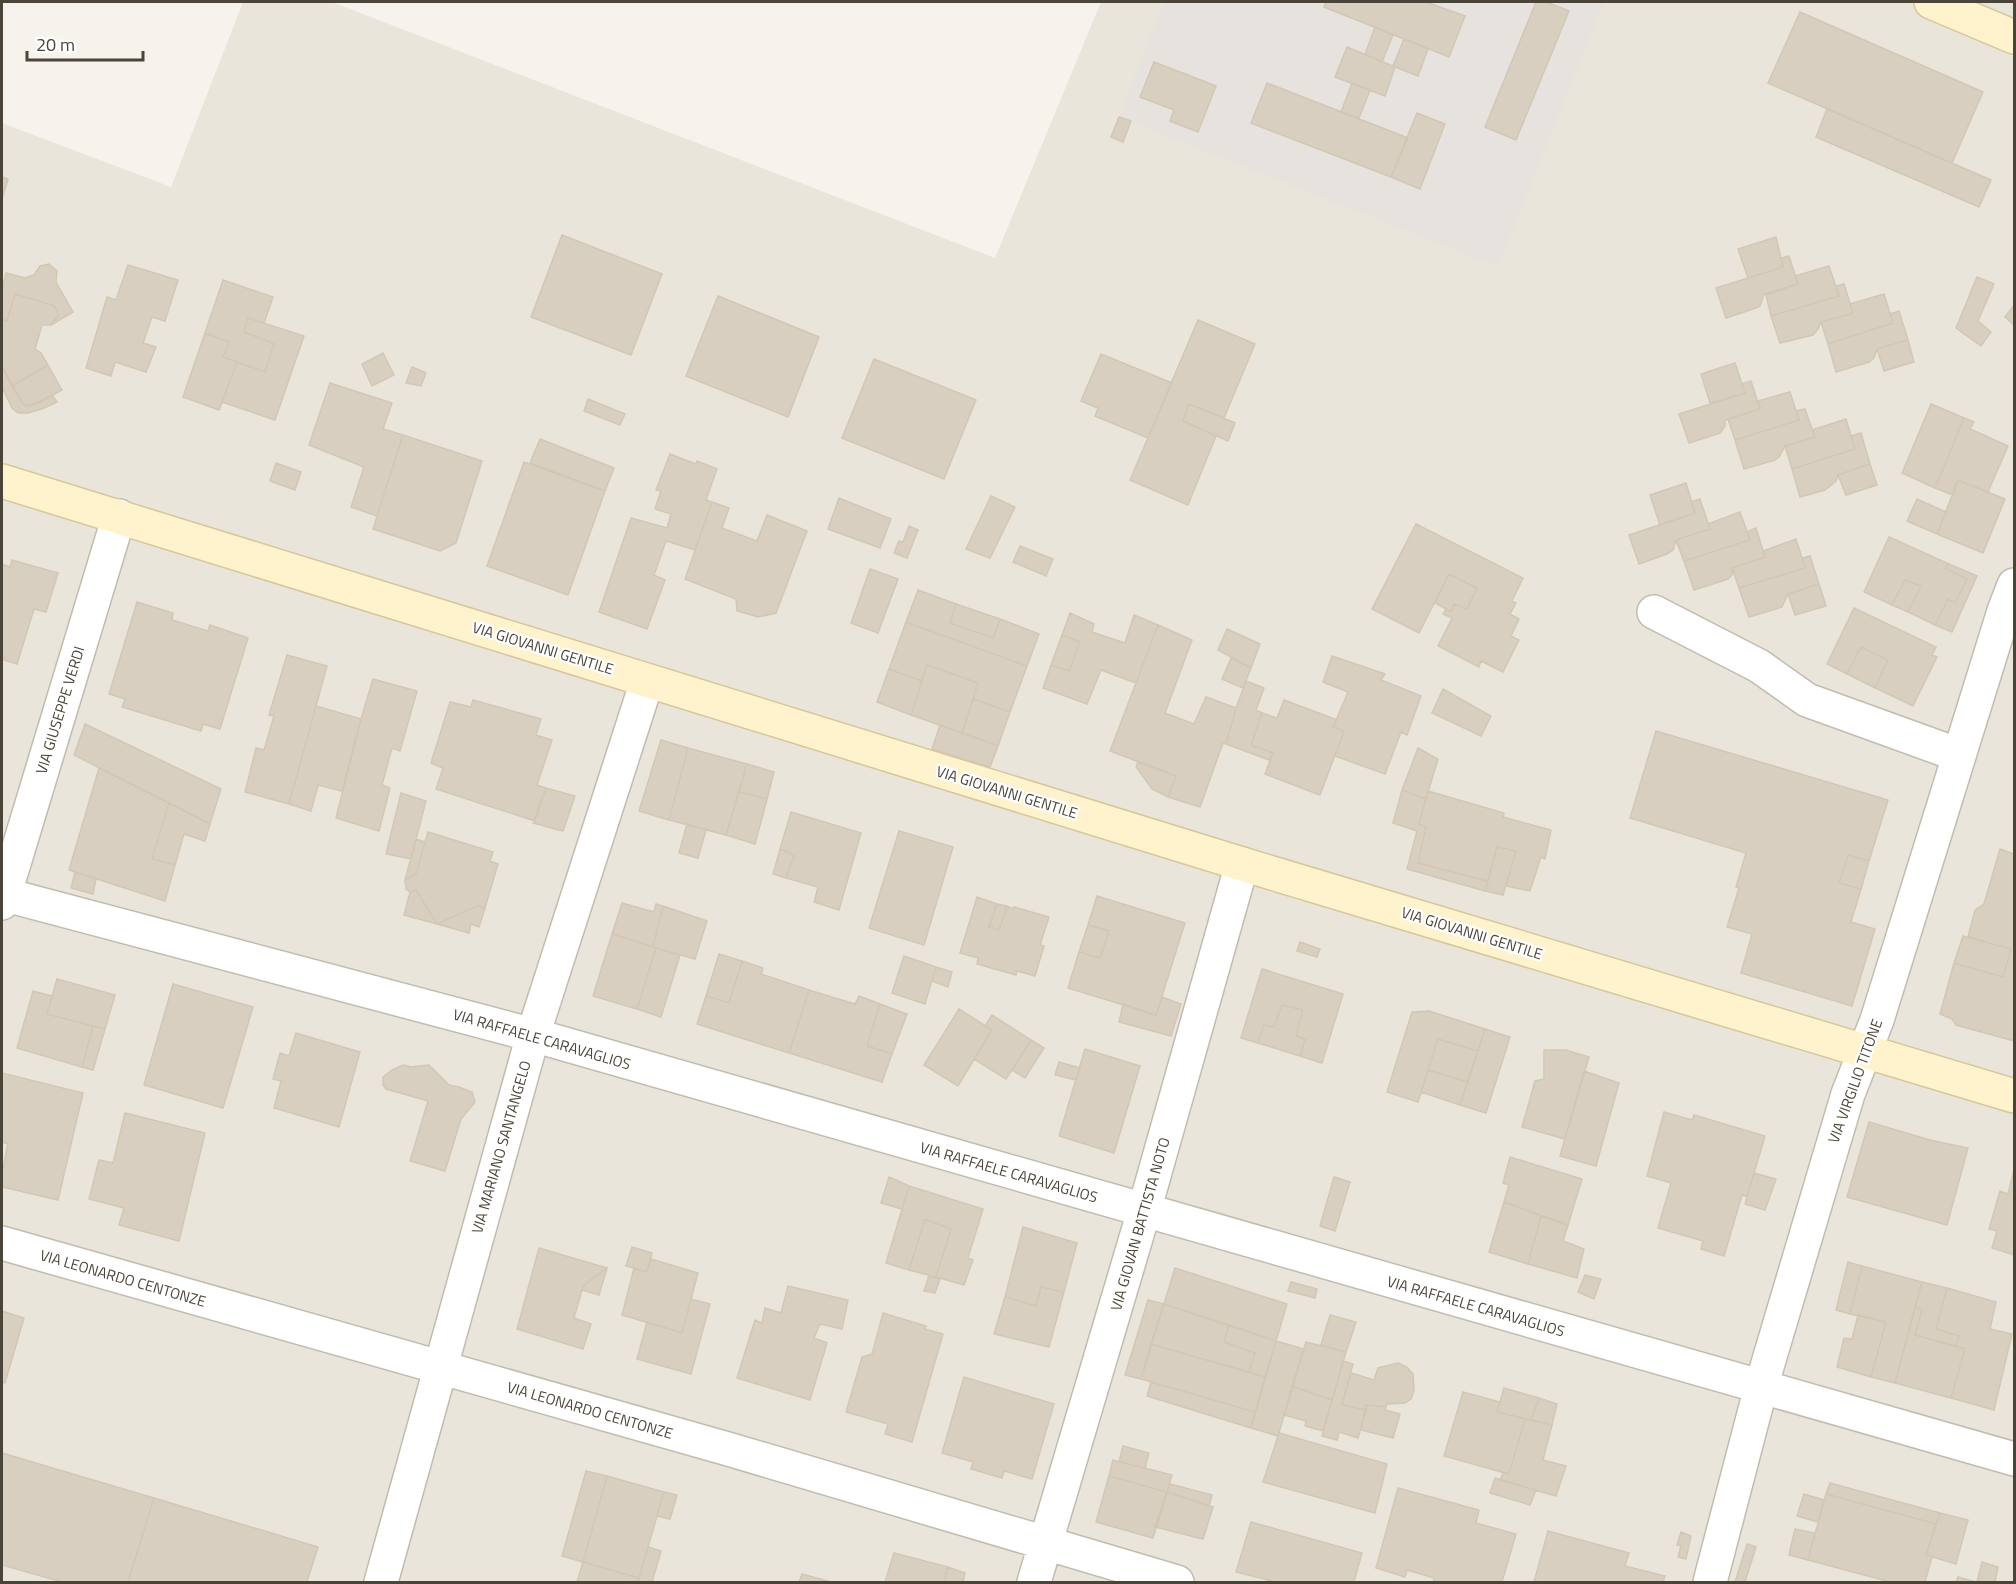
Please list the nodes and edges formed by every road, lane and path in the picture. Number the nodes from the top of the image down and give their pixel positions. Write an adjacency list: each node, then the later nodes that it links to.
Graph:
1 (1931, 2): 2 (main road)
2 (2014, 37)
3 (2, 481): 4 (main road, VIA GIOVANNI GENTILE)
4 (119, 516): 7 (main road, VIA GIOVANNI GENTILE); 10 (street, VIA GIUSEPPE VERDI)
5 (2014, 585): 8 (street, VIA VIRGILIO TITONE)
6 (1654, 612): 8 (street)
7 (647, 681): 9 (main road, VIA GIOVANNI GENTILE); 11 (street, VIA MARIANO SANTANGELO)
8 (1959, 755): 12 (street, VIA VIRGILIO TITONE)
9 (1242, 864): 12 (main road, VIA GIOVANNI GENTILE); 14 (street, VIA GIOVAN BATTISTA NOTO)
10 (2, 897): 11 (street, VIA RAFFAELE CARAVAGLIOS)
11 (533, 1035): 14 (street, VIA RAFFAELE CARAVAGLIOS); 16 (street, VIA MARIANO SANTANGELO)
12 (1866, 1051): 13 (main road, VIA GIOVANNI GENTILE); 17 (street, VIA VIRGILIO TITONE)
13 (2014, 1096)
14 (1144, 1211): 17 (street, VIA RAFFAELE CARAVAGLIOS); 19 (street, VIA GIOVAN BATTISTA NOTO)
15 (2, 1243): 16 (street, VIA LEONARDO CENTONZE)
16 (440, 1368): 19 (street, VIA LEONARDO CENTONZE); 20 (street, VIA MARIANO SANTANGELO)
17 (1761, 1387): 18 (street, VIA RAFFAELE CARAVAGLIOS); 23 (street, VIA VIRGILIO TITONE)
18 (2014, 1459)
19 (1046, 1544): 21 (street, VIA GIOVAN BATTISTA NOTO); 22 (street, VIA LEONARDO CENTONZE)
20 (381, 1582)
21 (1034, 1582)
22 (1177, 1582)
23 (1710, 1582)

